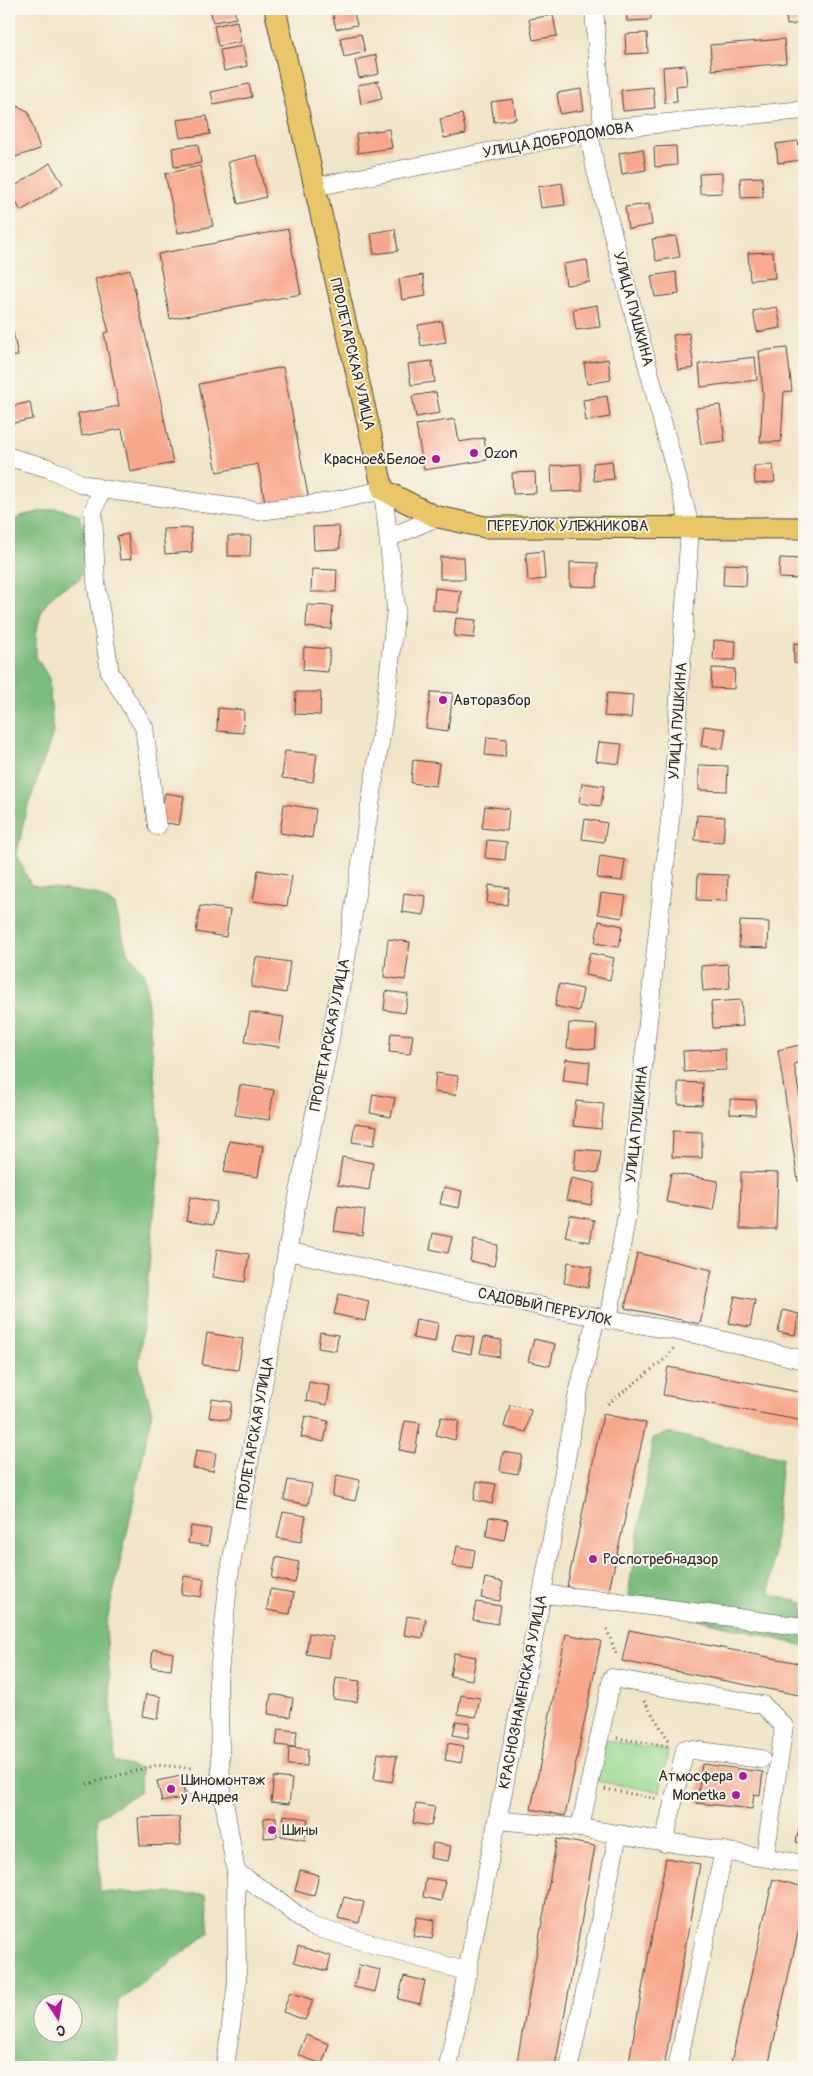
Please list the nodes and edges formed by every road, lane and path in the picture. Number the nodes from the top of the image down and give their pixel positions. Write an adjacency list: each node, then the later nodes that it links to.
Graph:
1 (275, 9): 5 (main road, ПРОЛЕТАРСКАЯ УЛИЦА)
2 (594, 9): 4 (street, УЛИЦА ПУШКИНА)
3 (804, 110): 4 (street, УЛИЦА ДОБРОДОМОВА)
4 (596, 131): 5 (street, УЛИЦА ДОБРОДОМОВА); 10 (street, УЛИЦА ПУШКИНА)
5 (314, 187): 8 (main road, ПРОЛЕТАРСКАЯ УЛИЦА)
6 (9, 457): 7 (street)
7 (102, 489): 8 (street); 13 (street)
8 (383, 490): 9 (main road, ПЕРЕУЛОК УЛЕЖНИКОВА); 12 (street, ПРОЛЕТАРСКАЯ УЛИЦА)
9 (436, 517): 10 (main road, ПЕРЕУЛОК УЛЕЖНИКОВА); 12 (street)
10 (690, 526): 11 (main road, ПЕРЕУЛОК УЛЕЖНИКОВА); 15 (street, УЛИЦА ПУШКИНА)
11 (804, 528)
12 (388, 538): 14 (street, ПРОЛЕТАРСКАЯ УЛИЦА)
13 (157, 826)
14 (287, 1251): 15 (street, САДОВЫЙ ПЕРЕУЛОК); 26 (street, ПРОЛЕТАРСКАЯ УЛИЦА)
15 (602, 1318): 16 (street, САДОВЫЙ ПЕРЕУЛОК); 19 (street, КРАСНОЗНАМЕНСКАЯ УЛИЦА)
16 (686, 1334): 17 (street, САДОВЫЙ ПЕРЕУЛОК); 18 (path)
17 (804, 1360)
18 (608, 1404)
19 (542, 1594): 20 (street); 32 (street, КРАСНОЗНАМЕНСКАЯ УЛИЦА)
20 (804, 1627)
21 (607, 1629): 22 (path)
22 (616, 1654)
23 (632, 1682): 24 (street); 24 (path); 37 (street)
24 (600, 1735): 30 (street)
25 (761, 1759): 31 (street)
26 (220, 1765): 27 (street, ПРОЛЕТАРСКАЯ УЛИЦА); 28 (path)
27 (221, 1783): 29 (street); 39 (street, ПРОЛЕТАРСКАЯ УЛИЦА)
28 (87, 1784)
29 (193, 1786)
30 (589, 1786): 31 (path); 33 (street)
31 (673, 1802): 35 (street)
32 (497, 1820): 33 (street); 40 (street, КРАСНОЗНАМЕНСКАЯ УЛИЦА)
33 (580, 1828): 34 (street)
34 (618, 1835): 35 (street); 43 (street)
35 (664, 1842): 36 (street)
36 (724, 1851): 37 (street); 44 (street)
37 (765, 1857): 38 (street)
38 (804, 1864)
39 (236, 1872): 40 (street); 41 (street, ПРОЛЕТАРСКАЯ УЛИЦА)
40 (468, 1972): 42 (street, КРАСНОЗНАМЕНСКАЯ УЛИЦА)
41 (225, 2067)
42 (448, 2067)
43 (569, 2067)
44 (677, 2067)

